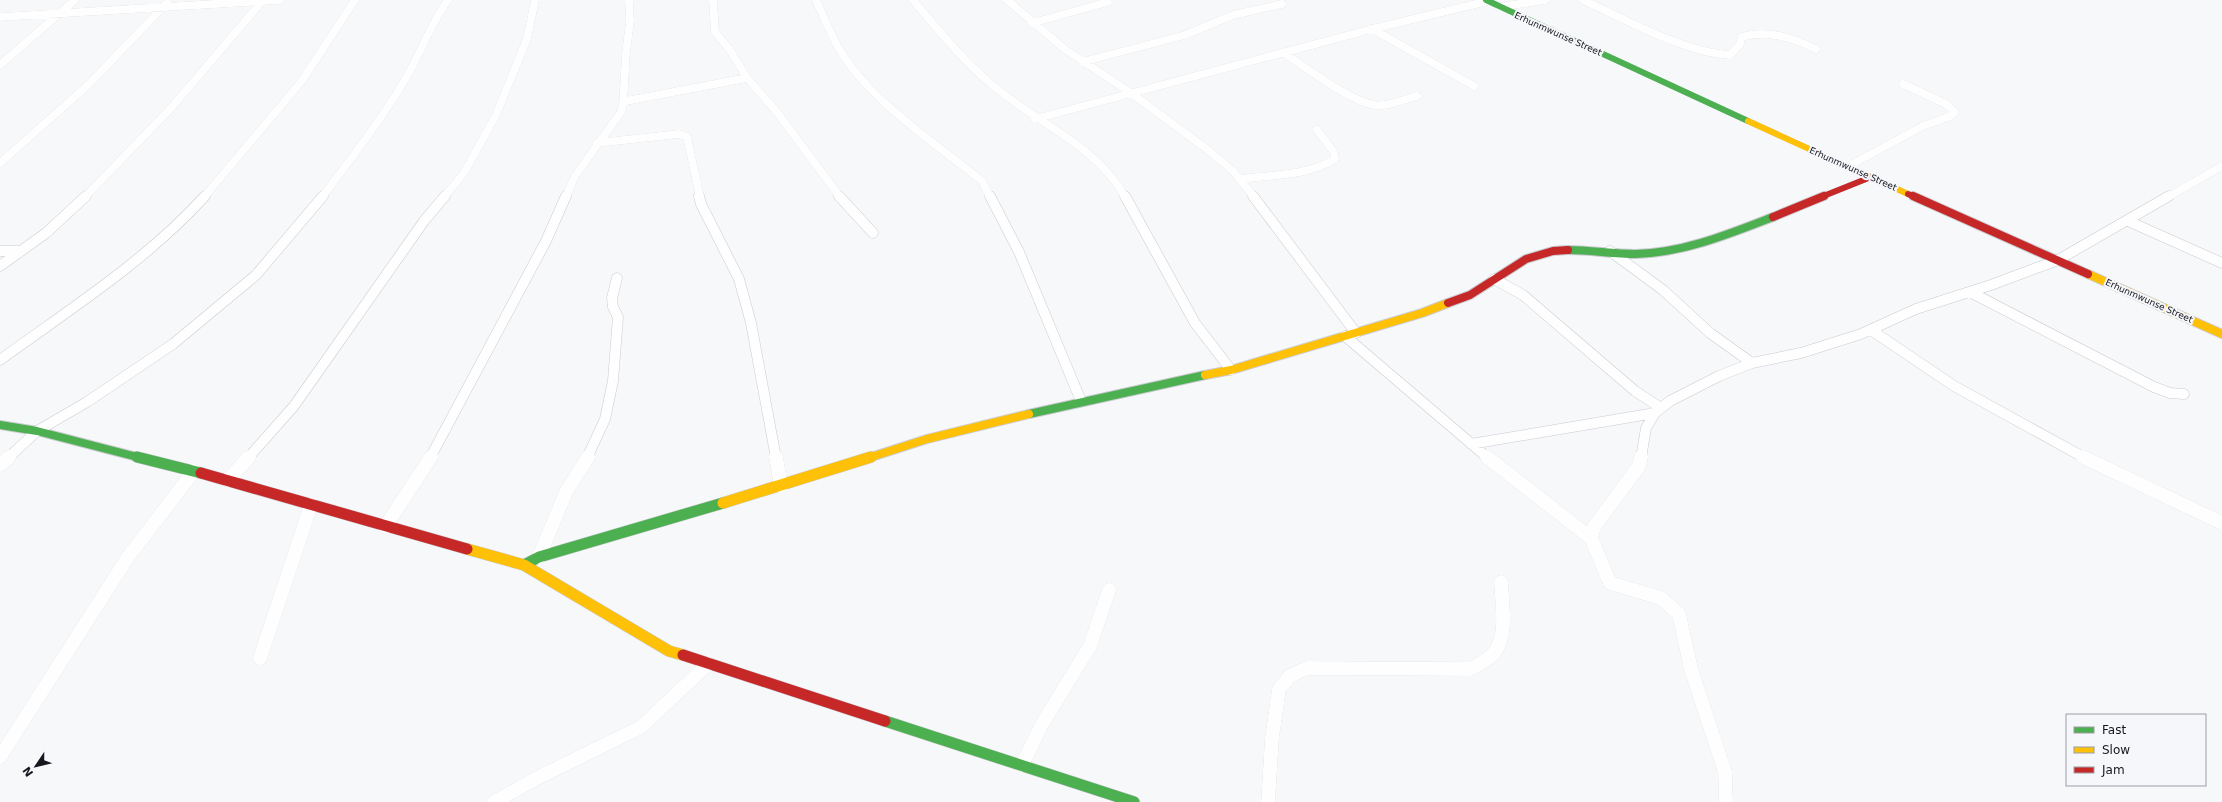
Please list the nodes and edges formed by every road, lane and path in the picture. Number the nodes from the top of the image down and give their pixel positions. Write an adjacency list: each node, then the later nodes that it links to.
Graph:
1 (75, 0): 19 (street)
2 (280, 0): 13 (street)
3 (355, 0): 55 (street)
4 (448, 0): 62 (street)
5 (535, 0): 66 (street)
6 (629, 0): 32 (street)
7 (712, 0): 27 (street)
8 (816, 0): 59 (street)
9 (913, 0): 33 (street)
10 (1007, 0): 21 (street)
11 (1545, 0): 18 (street)
12 (1583, 0): 23 (street)
13 (262, 1): 16 (street); 44 (street)
14 (1487, 1): 18 (street, Erhunmwunse Street); 22 (street)
15 (1108, 2): 21 (street)
16 (167, 3): 19 (street); 36 (street)
17 (1282, 4): 25 (street)
18 (1500, 7): 38 (street, Erhunmwunse Street)
19 (60, 13): 20 (street); 26 (street)
20 (0, 17)
21 (1032, 23): 25 (street)
22 (1372, 29): 24 (street); 29 (street)
23 (1816, 49)
24 (1284, 53): 30 (street); 31 (street)
25 (1082, 62): 30 (street)
26 (0, 64)
27 (747, 78): 32 (street); 42 (street)
28 (1903, 84): 38 (street)
29 (1474, 86)
30 (1131, 93): 33 (street); 40 (street)
31 (1417, 96)
32 (626, 101): 35 (street)
33 (1035, 118): 57 (street)
34 (1317, 130): 40 (street)
35 (597, 143): 67 (street); 70 (street)
36 (0, 163)
37 (2222, 166): 41 (street)
38 (1847, 167): 39 (street, Erhunmwunse Street)
39 (1871, 177): 45 (street); 46 (street, Erhunmwunse Street)
40 (1240, 178): 53 (street)
41 (2128, 221): 46 (street); 47 (street)
42 (874, 233)
43 (0, 251): 44 (street)
44 (21, 251): 48 (street)
45 (1610, 252): 50 (street); 56 (street)
46 (2058, 260): 51 (street); 54 (street, Erhunmwunse Street)
47 (2222, 263)
48 (0, 266)
49 (617, 278): 72 (street)
50 (1494, 278): 53 (street); 60 (street)
51 (1970, 292): 52 (street); 58 (street)
52 (1870, 330): 56 (street); 69 (street)
53 (1350, 334): 57 (street); 63 (street)
54 (2222, 334)
55 (0, 360)
56 (1752, 363): 60 (street)
57 (1231, 370): 59 (street)
58 (2184, 394)
59 (1081, 401): 67 (street)
60 (1658, 410): 63 (street); 71 (street)
61 (0, 425): 62 (street)
62 (37, 431): 64 (street); 65 (street)
63 (1471, 444): 71 (street)
64 (0, 465)
65 (194, 471): 66 (street); 78 (street)
66 (228, 480): 68 (street)
67 (781, 486): 72 (street)
68 (311, 505): 70 (street); 76 (street)
69 (2222, 523)
70 (385, 527): 73 (street)
71 (1591, 538): 83 (street)
72 (539, 557): 73 (street)
73 (524, 565): 77 (street)
74 (1501, 582): 82 (street)
75 (1109, 590): 79 (street)
76 (260, 658)
77 (708, 664): 79 (street); 80 (street)
78 (0, 757)
79 (1022, 765): 81 (street)
80 (494, 802)
81 (1134, 802)
82 (1268, 802)
83 (1726, 802)

